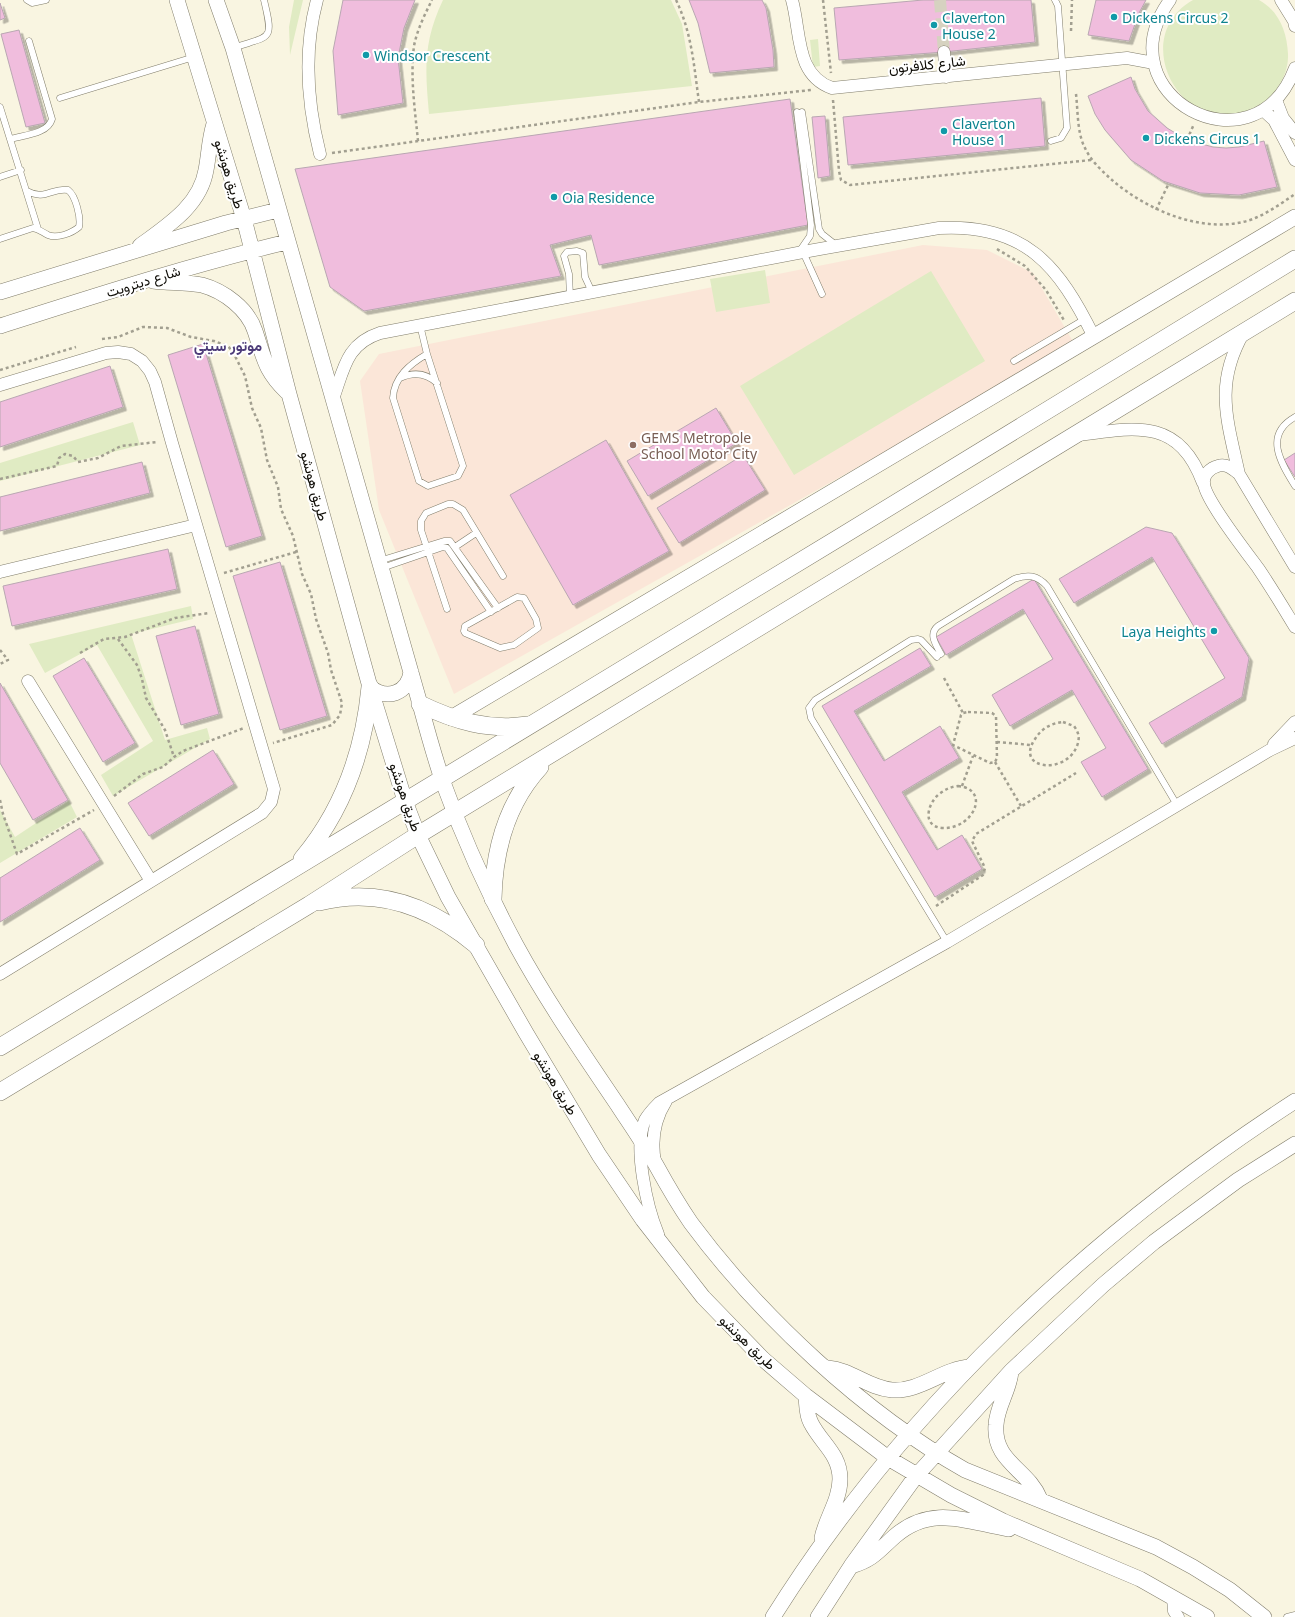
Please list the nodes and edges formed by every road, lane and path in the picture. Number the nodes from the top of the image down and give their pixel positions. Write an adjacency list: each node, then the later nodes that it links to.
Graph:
1 (27, 0): 2 (lane)
2 (46, 0)
3 (177, 0): 21 (street, طريق هونشو)
4 (216, 0): 19 (street)
5 (264, 0): 19 (lane)
6 (317, 0): 40 (street)
7 (432, 0): 38 (path)
8 (676, 0): 30 (path)
9 (792, 0): 27 (street)
10 (823, 0): 27 (path)
11 (1056, 0): 24 (lane)
12 (1072, 0): 16 (path)
13 (1170, 0): 18 (street)
14 (1281, 0): 15 (street)
15 (1295, 26)
16 (1071, 38)
17 (29, 40): 36 (lane)
18 (1152, 42): 22 (street, شارع كلافرتون); 23 (street)
19 (233, 48): 48 (street)
20 (944, 52): 26 (street)
21 (194, 57): 28 (lane); 34 (street, طريق هونشو)
22 (1127, 58): 23 (street, شارع كلافرتون); 24 (street, شارع كلافرتون)
23 (1154, 63): 33 (street)
24 (1067, 64): 26 (street, شارع كلافرتون); 39 (lane); 41 (path)
25 (1295, 68): 29 (street)
26 (946, 77): 27 (street, شارع كلافرتون)
27 (832, 88): 30 (path); 41 (path)
28 (60, 98)
29 (1276, 100): 32 (street); 35 (street)
30 (698, 102): 38 (path)
31 (0, 107): 36 (lane)
32 (1263, 110): 33 (street); 42 (street)
33 (1198, 115): 37 (path)
34 (214, 123): 51 (street, طريق هونشو); 58 (street)
35 (1295, 133)
36 (11, 139): 43 (lane)
37 (1187, 140)
38 (418, 141): 40 (path)
39 (1051, 141)
40 (320, 154)
41 (1091, 160): 49 (path)
42 (1295, 160)
43 (21, 170): 44 (lane); 46 (lane)
44 (0, 177)
45 (1169, 183): 49 (path)
46 (27, 191): 52 (lane); 52 (lane)
47 (1295, 194): 49 (path)
48 (278, 210): 51 (street); 54 (street)
49 (1156, 210)
50 (1295, 217): 72 (street)
51 (244, 219): 57 (street, طريق هونشو); 58 (street)
52 (38, 229): 53 (lane)
53 (0, 239)
54 (287, 242): 57 (street, شارع ديترويت); 82 (street)
55 (837, 246): 59 (street); 59 (lane); 67 (street)
56 (992, 246): 70 (path)
57 (251, 250): 61 (street, شارع ديترويت); 81 (street, طريق هونشو)
58 (132, 252): 62 (street)
59 (800, 252): 63 (street); 64 (lane)
60 (1295, 259): 117 (main road)
61 (144, 281): 69 (street, شارع ديترويت); 81 (street)
62 (0, 292)
63 (592, 292): 65 (street); 65 (lane)
64 (822, 294)
65 (570, 297): 68 (street)
66 (1295, 301): 71 (main road)
67 (1085, 319): 70 (lane); 72 (street)
68 (420, 325): 75 (lane); 82 (street)
69 (0, 326)
70 (1069, 329): 76 (lane)
71 (1245, 330): 84 (main road); 86 (street)
72 (1094, 337): 115 (street)
73 (101, 340): 94 (path)
74 (78, 346): 77 (path)
75 (427, 354): 78 (lane); 79 (lane)
76 (1014, 361)
77 (0, 370)
78 (398, 379): 79 (lane); 79 (lane)
79 (438, 384)
80 (0, 385): 85 (street)
81 (289, 394): 112 (street, طريق هونشو)
82 (333, 399): 95 (street)
83 (1295, 418): 89 (lane)
84 (1074, 435): 88 (street); 125 (main road)
85 (172, 443): 87 (path); 90 (street)
86 (1239, 474): 88 (street); 96 (street)
87 (0, 479)
88 (1203, 483): 104 (street)
89 (1295, 486)
90 (196, 525): 97 (street); 100 (street)
91 (476, 533): 92 (lane); 93 (lane); 98 (lane)
92 (455, 546): 93 (lane); 101 (lane)
93 (427, 550): 95 (lane); 102 (lane); 103 (lane)
94 (296, 552): 99 (path); 121 (path)
95 (381, 565): 109 (street)
96 (1295, 567)
97 (0, 572)
98 (503, 576)
99 (225, 580)
100 (221, 608): 105 (path); 121 (street)
101 (498, 608): 103 (lane); 103 (lane)
102 (448, 609)
103 (490, 612)
104 (1295, 627)
105 (118, 639): 107 (path); 124 (path)
106 (0, 650): 108 (path)
107 (80, 653)
108 (0, 664)
109 (411, 672): 112 (street); 113 (street)
110 (944, 678): 114 (path)
111 (28, 680): 136 (street)
112 (370, 687): 130 (street, طريق هونشو); 135 (main road)
113 (420, 704): 115 (main road); 128 (street)
114 (963, 713): 119 (path); 123 (path)
115 (451, 718): 117 (main road)
116 (1295, 722): 122 (street)
117 (534, 724): 128 (main road)
118 (1295, 738): 122 (street)
119 (997, 742): 120 (path); 126 (path)
120 (1031, 745): 120 (path)
121 (261, 747): 136 (street)
122 (1270, 750): 131 (street)
123 (973, 756): 126 (path); 129 (path)
124 (174, 757)
125 (548, 757): 133 (main road); 137 (main road)
126 (995, 762): 132 (path)
127 (1076, 773): 132 (path)
128 (442, 779): 130 (main road); 133 (street)
129 (962, 786): 129 (path)
130 (405, 801): 134 (street, طريق هونشو); 135 (main road)
131 (1177, 805): 139 (lane); 140 (street)
132 (1021, 806): 139 (path)
133 (455, 813): 134 (main road); 137 (street)
134 (418, 835): 138 (main road); 141 (street, طريق هونشو)
135 (295, 868): 143 (main road)
136 (151, 881): 142 (street)
137 (493, 899): 147 (street)
138 (309, 905): 141 (main road); 144 (main road)
139 (928, 911): 140 (lane)
140 (947, 942): 145 (street)
141 (476, 945): 150 (street, طريق هونشو)
142 (0, 974)
143 (0, 1047)
144 (0, 1092)
145 (668, 1097): 147 (street); 149 (street)
146 (1295, 1101): 151 (street)
147 (641, 1142): 149 (street); 150 (street)
148 (1295, 1144): 153 (street)
149 (656, 1165): 152 (street)
150 (664, 1249): 154 (street, طريق هونشو)
151 (970, 1367): 152 (street); 155 (street)
152 (826, 1368): 155 (street)
153 (1011, 1371): 156 (street); 159 (street)
154 (806, 1396): 157 (street, طريق هونشو); 161 (street)
155 (908, 1434): 156 (street); 157 (street)
156 (936, 1453): 158 (street); 159 (street)
157 (888, 1458): 158 (street, طريق هونشو); 161 (street)
158 (916, 1476): 160 (street, طريق هونشو); 162 (street)
159 (1040, 1499): 169 (street)
160 (1030, 1532): 162 (street); 163 (street)
161 (822, 1544): 165 (street)
162 (851, 1566): 166 (street)
163 (1173, 1597): 167 (street); 168 (street)
164 (1295, 1616): 170 (lane)
165 (773, 1617)
166 (818, 1617)
167 (1178, 1617)
168 (1207, 1617)
169 (1264, 1617)
170 (1287, 1617)

